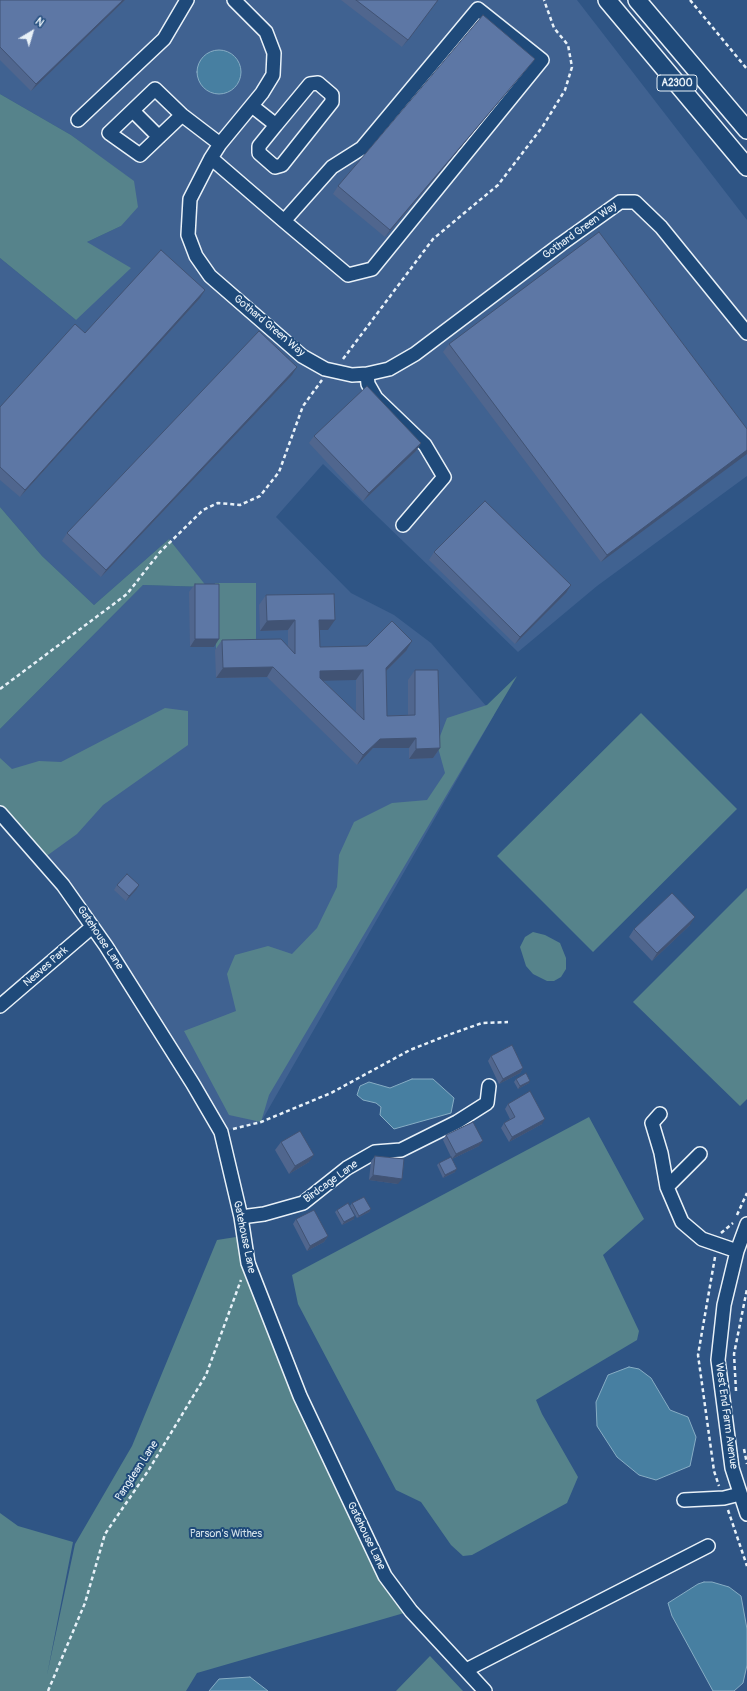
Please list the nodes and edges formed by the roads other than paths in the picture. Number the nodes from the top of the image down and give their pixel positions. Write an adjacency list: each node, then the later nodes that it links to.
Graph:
1 (187, 0): 8 (street)
2 (234, 0): 5 (street, Gothard Green Way)
3 (607, 0): 14 (main road, A2300)
4 (637, 0): 10 (main road, A2300)
5 (252, 106): 9 (street); 12 (street, Gothard Green Way)
6 (133, 111): 7 (street); 11 (street); 11 (street)
7 (182, 115): 11 (street); 12 (street)
8 (78, 120)
9 (276, 125): 9 (street)
10 (747, 130)
11 (159, 137)
12 (220, 144): 13 (street, Gothard Green Way)
13 (211, 158): 15 (street); 17 (street, Gothard Green Way)
14 (747, 167)
15 (284, 221): 15 (street)
16 (747, 333): 17 (street, Gothard Green Way)
17 (367, 374): 18 (street)
18 (403, 525)
19 (0, 813): 20 (street, Gatehouse Lane)
20 (92, 927): 21 (street, Neaves Park); 26 (street, Gatehouse Lane)
21 (0, 1006)
22 (489, 1086): 26 (street, Birdcage Lane)
23 (660, 1114): 25 (street)
24 (700, 1154): 25 (street)
25 (667, 1187): 28 (street)
26 (241, 1217): 33 (street, Gatehouse Lane)
27 (747, 1224): 28 (street, West End Farm Avenue)
28 (737, 1251): 29 (street, West End Farm Avenue)
29 (740, 1494): 30 (street); 31 (street, West End Farm Avenue)
30 (684, 1500)
31 (747, 1514)
32 (708, 1546): 33 (street)
33 (466, 1670): 34 (street, Gatehouse Lane)
34 (485, 1691)

